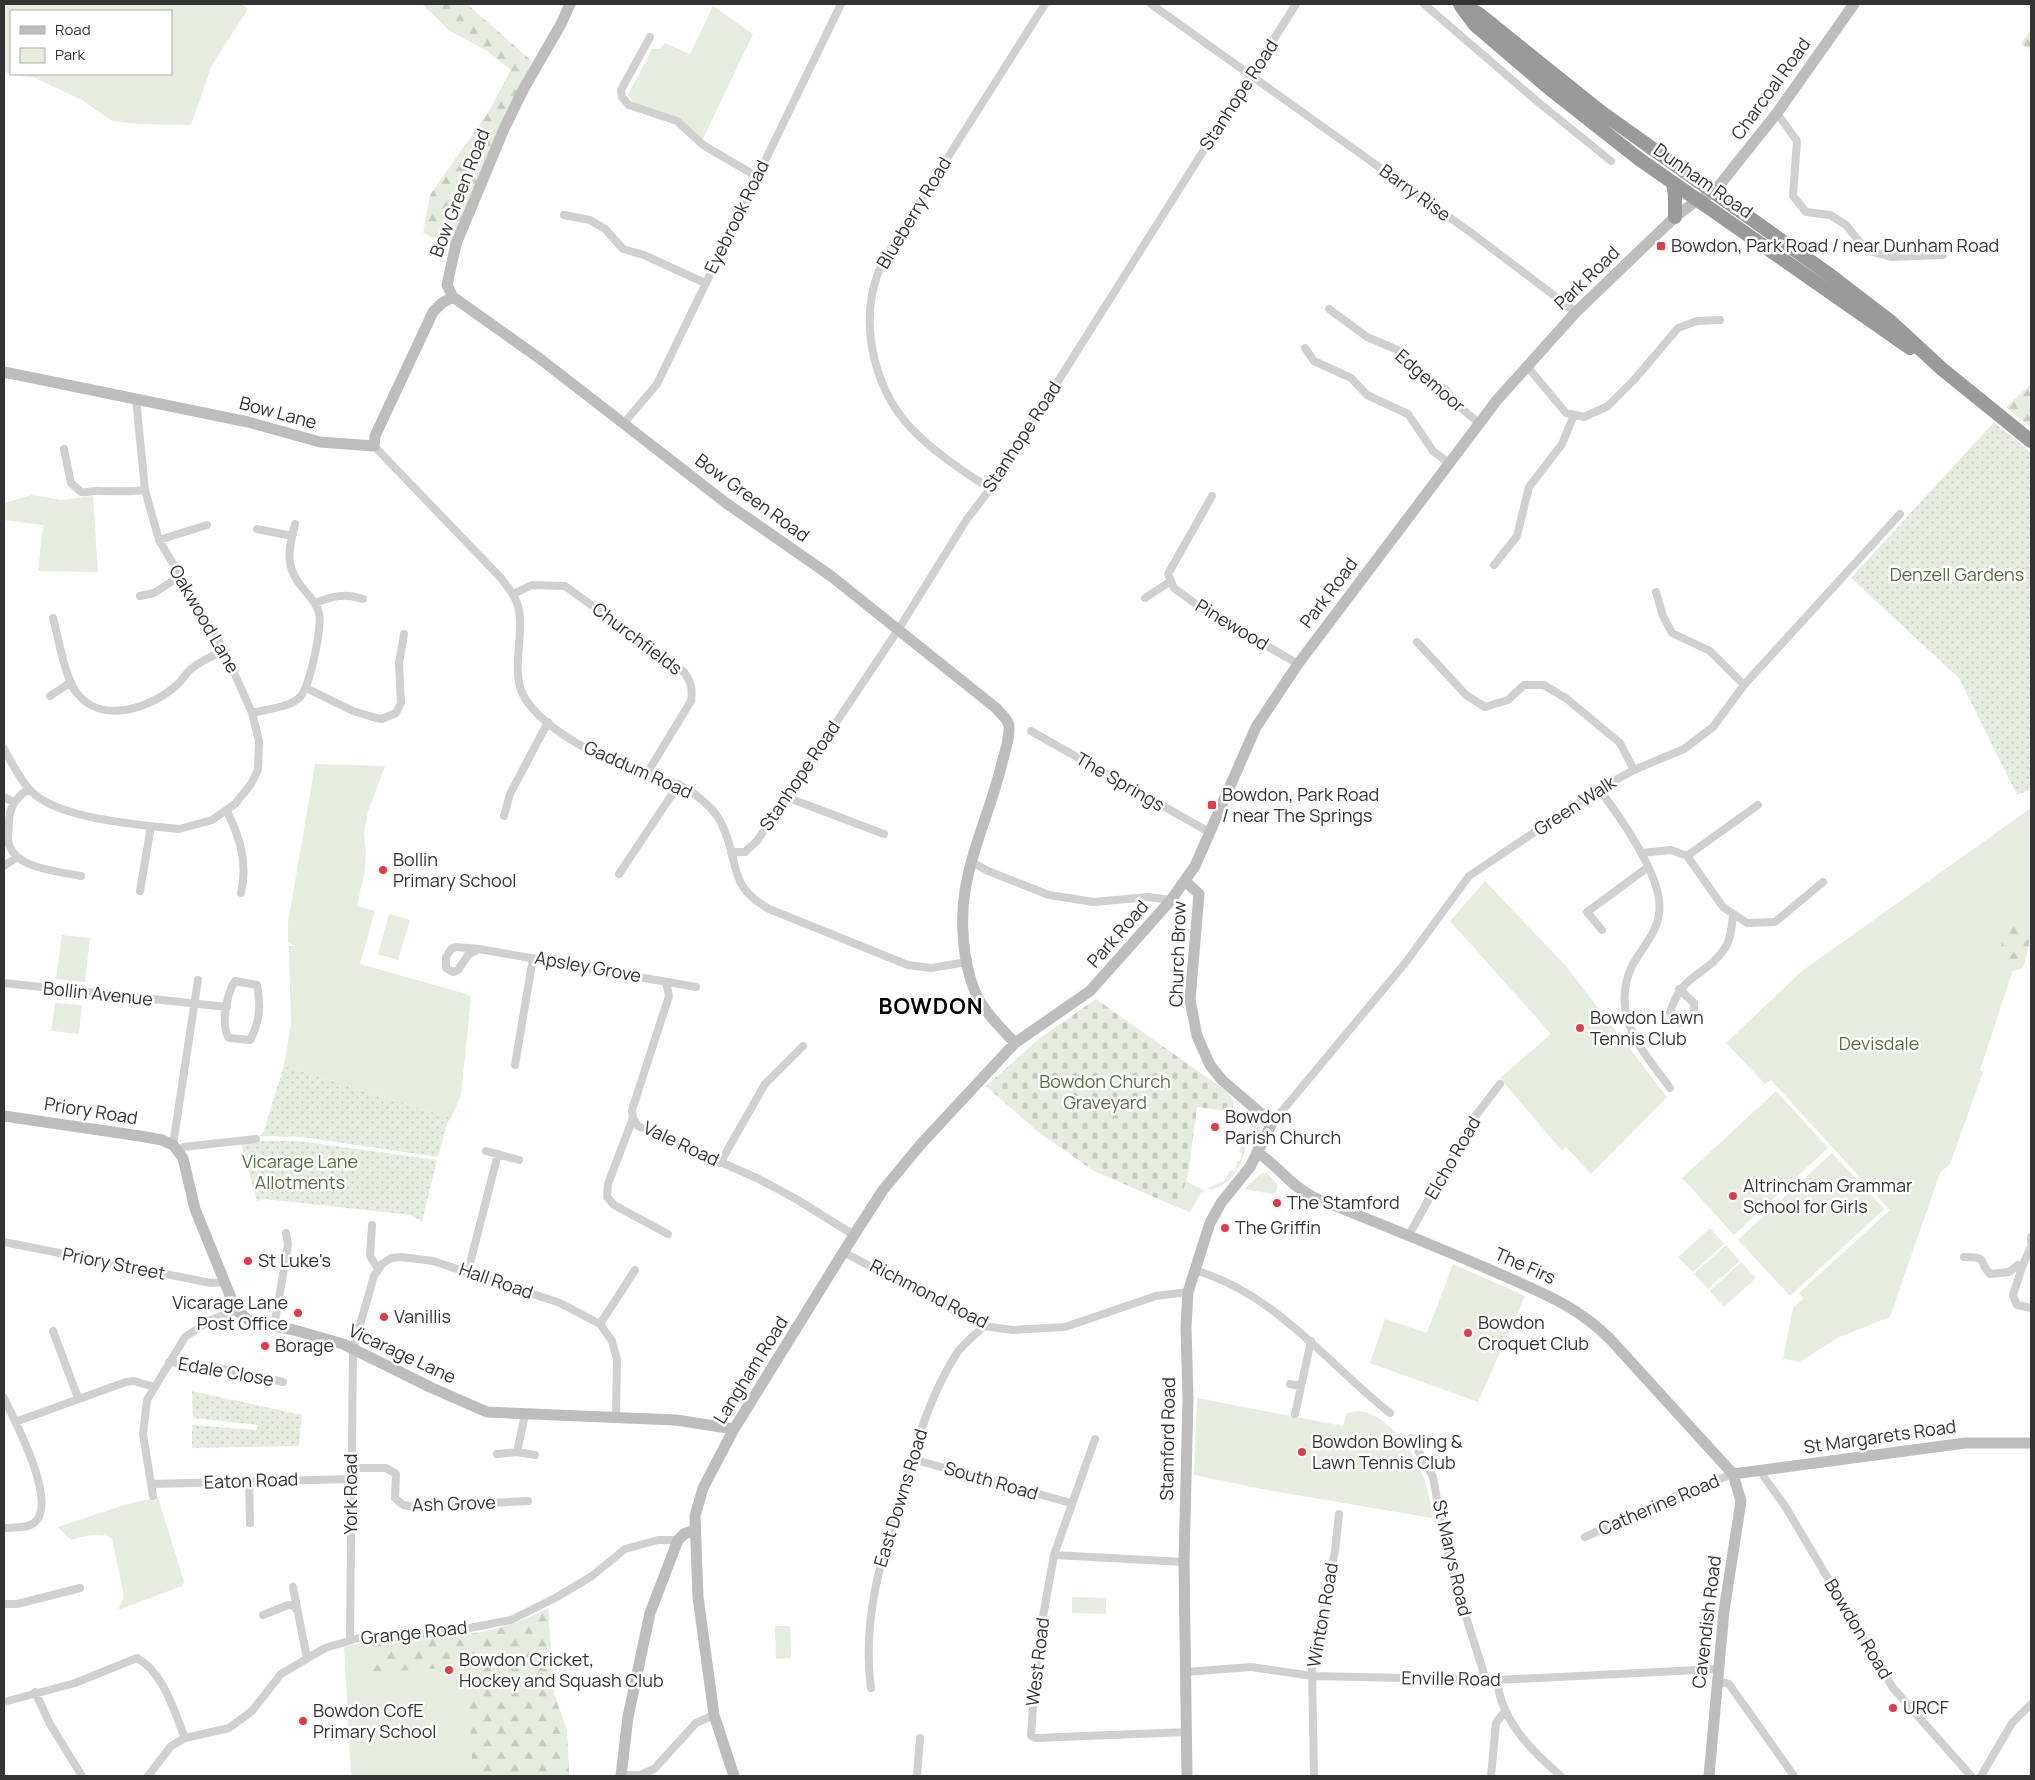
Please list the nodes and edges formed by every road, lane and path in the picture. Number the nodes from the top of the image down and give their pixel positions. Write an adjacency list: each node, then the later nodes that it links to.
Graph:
1 (570, 4): 23 (main road, Bow Green Road)
2 (839, 4): 14 (street, Eyebrook Road)
3 (1045, 4): 39 (street, Blueberry Road)
4 (1151, 4): 10 (street)
5 (1296, 4): 10 (street, Stanhope Road)
6 (1424, 4): 13 (street)
7 (1460, 4): 12 (highway, Dunham Road); 15 (highway, Dunham Road)
8 (1854, 4): 11 (main road, Charcoal Road)
9 (650, 37): 14 (street)
10 (1252, 76): 25 (street, Barry Rise); 39 (street, Stanhope Road)
11 (1778, 113): 16 (main road, Charcoal Road); 21 (street)
12 (1666, 160): 16 (highway, Dunham Road); 17 (highway)
13 (1611, 161)
14 (756, 176): 22 (street, Eyebrook Road)
15 (1673, 183): 17 (highway, Dunham Road); 19 (highway)
16 (1714, 192): 17 (main road, Park Road); 20 (highway); 29 (highway, Dunham Road)
17 (1696, 201): 19 (main road, Park Road); 20 (highway, Dunham Road)
18 (564, 214): 22 (street)
19 (1674, 217): 25 (main road, Park Road)
20 (1739, 228): 29 (highway, Dunham Road)
21 (1943, 256)
22 (705, 283): 33 (street, Eyebrook Road)
23 (453, 297): 33 (main road, Bow Green Road); 36 (main road)
24 (1329, 309): 34 (street, Edgemoor)
25 (1576, 312): 28 (main road, Park Road)
26 (1720, 320): 32 (street)
27 (1305, 348): 38 (street)
28 (1526, 365): 32 (street); 34 (main road, Park Road)
29 (1942, 368): 35 (highway, Dunham Road)
30 (4, 372): 31 (main road, Bow Lane)
31 (136, 399): 36 (main road, Bow Lane); 40 (street, Oakwood Lane)
32 (1574, 415): 48 (street)
33 (624, 423): 58 (main road, Bow Green Road)
34 (1479, 423): 38 (main road, Park Road)
35 (2031, 441)
36 (374, 446): 52 (street, Gaddum Road)
37 (64, 450): 40 (street)
38 (1449, 463): 62 (main road, Park Road)
39 (990, 489): 58 (street, Stanhope Road)
40 (145, 490): 47 (street, Oakwood Lane)
41 (1212, 496): 50 (street)
42 (1900, 514): 64 (street, Green Walk)
43 (295, 524): 46 (street)
44 (207, 525): 47 (street)
45 (257, 529): 46 (street)
46 (292, 536): 56 (street)
47 (159, 540): 49 (street, Oakwood Lane)
48 (1494, 565)
49 (179, 577): 53 (street); 61 (street, Oakwood Lane)
50 (1171, 581): 54 (street); 62 (street, Pinewood)
51 (1656, 592): 64 (street)
52 (512, 594): 68 (street, Gaddum Road); 72 (street, Churchfields)
53 (140, 596)
54 (1145, 598)
55 (363, 599): 56 (street)
56 (315, 603): 65 (street)
57 (53, 618): 63 (street)
58 (898, 630): 77 (street, Stanhope Road); 89 (main road, Bow Green Road)
59 (404, 634): 65 (street)
60 (1417, 642): 71 (street)
61 (224, 650): 63 (street); 67 (street, Oakwood Lane)
62 (1298, 664): 83 (main road, Park Road)
63 (71, 682): 66 (street)
64 (1744, 685): 71 (street, Green Walk)
65 (306, 688): 67 (street)
66 (50, 696)
67 (252, 713): 80 (street, Oakwood Lane)
68 (548, 722): 72 (street, Gaddum Road); 81 (street)
69 (1031, 731): 83 (street, The Springs)
70 (4, 749): 74 (street, Oakwood Lane)
71 (1634, 770): 75 (street, Green Walk)
72 (646, 775): 73 (street, Gaddum Road)
73 (679, 784): 85 (street, Gaddum Road); 92 (street)
74 (28, 789): 78 (street); 82 (street, Oakwood Lane)
75 (1599, 789): 86 (street); 118 (street, Green Walk)
76 (4, 797): 78 (street)
77 (786, 797): 84 (street); 85 (street, Stanhope Road)
78 (13, 802): 88 (street)
79 (1758, 805): 87 (street)
80 (227, 811): 82 (street, Oakwood Lane); 97 (street)
81 (504, 816)
82 (150, 826): 96 (street)
83 (1209, 832): 94 (main road, Park Road)
84 (884, 834)
85 (731, 852): 103 (street, Gaddum Road)
86 (1641, 854): 87 (street); 91 (street)
87 (1687, 856): 99 (street)
88 (16, 857): 90 (street); 93 (street)
89 (972, 862): 98 (street); 103 (main road, Bow Green Road)
90 (4, 866)
91 (1648, 868): 100 (street); 115 (street)
92 (619, 874)
93 (81, 876)
94 (1185, 881): 98 (main road, Park Road); 118 (main road, Church Brow)
95 (1824, 882): 99 (street)
96 (140, 891)
97 (241, 893)
98 (1171, 900): 111 (main road, Park Road)
99 (1733, 914): 108 (street)
100 (1602, 930)
101 (479, 949): 101 (street, Apsley Grove); 102 (street, Apsley Grove)
102 (533, 958): 106 (street, Apsley Grove); 113 (street)
103 (967, 962): 111 (main road, Bow Green Road)
104 (198, 980): 109 (street)
105 (4, 982): 109 (street, Bollin Avenue)
106 (666, 982): 107 (street, Apsley Grove); 117 (street, Vale Road)
107 (696, 987)
108 (1680, 988)
109 (193, 1004): 110 (street, Bollin Avenue); 120 (street)
110 (227, 1007): 110 (street)
111 (1015, 1043): 129 (main road, Langham Road)
112 (803, 1046): 125 (street)
113 (515, 1065)
114 (1500, 1084): 130 (street, Elcho Road)
115 (1670, 1088)
116 (4, 1116): 120 (main road, Priory Road)
117 (633, 1118): 125 (street, Vale Road); 128 (street)
118 (1272, 1124): 122 (main road, Stamford Road)
119 (256, 1139): 120 (street)
120 (175, 1148): 142 (main road)
121 (486, 1151): 123 (street)
122 (1258, 1153): 130 (main road, The Firs); 140 (main road, Stamford Road)
123 (498, 1154): 124 (street); 141 (street)
124 (519, 1160)
125 (720, 1163): 129 (street, Vale Road)
126 (372, 1226): 138 (street)
127 (286, 1233): 148 (street)
128 (668, 1234)
129 (854, 1235): 135 (main road, Langham Road)
130 (1409, 1235): 174 (main road, The Firs)
131 (2031, 1237): 133 (street)
132 (4, 1242): 142 (street, Priory Street)
133 (2031, 1242)
134 (2031, 1247): 137 (street)
135 (845, 1253): 147 (street, Richmond Road); 164 (main road, Langham Road)
136 (1964, 1258): 137 (street)
137 (2022, 1268): 144 (street)
138 (378, 1269): 141 (street, Hall Road); 151 (street)
139 (635, 1270): 146 (street)
140 (1194, 1270): 143 (main road, Stamford Road); 150 (street)
141 (468, 1271): 146 (street, Hall Road)
142 (224, 1282): 145 (main road)
143 (1188, 1292): 147 (street, Richmond Road); 188 (main road, Stamford Road)
144 (2031, 1308)
145 (236, 1310): 148 (main road, Vicarage Lane); 152 (street)
146 (600, 1324): 162 (street)
147 (984, 1326): 171 (street, East Downs Road)
148 (274, 1327): 151 (main road, Vicarage Lane)
149 (54, 1331): 158 (street)
150 (1312, 1341): 155 (street); 159 (street)
151 (353, 1349): 161 (main road, Vicarage Lane); 172 (street, York Road)
152 (169, 1362): 153 (street, Edale Close); 156 (street)
153 (283, 1382)
154 (1290, 1384): 155 (street)
155 (1301, 1386): 160 (street)
156 (154, 1387): 158 (street); 177 (street)
157 (4, 1398): 163 (street)
158 (78, 1398): 163 (street)
159 (1390, 1413)
160 (1295, 1414)
161 (525, 1415): 162 (main road, Vicarage Lane); 168 (street)
162 (616, 1416): 164 (main road, Vicarage Lane)
163 (15, 1422): 183 (street)
164 (734, 1430): 184 (main road, Langham Road)
165 (1411, 1438): 199 (street, St Marys Road)
166 (1095, 1439): 180 (street, West Road)
167 (2031, 1443): 173 (main road, St Margarets Road)
168 (517, 1452): 169 (street); 170 (street)
169 (497, 1454)
170 (535, 1454)
171 (912, 1459): 180 (street, South Road); 202 (street, East Downs Road)
172 (351, 1468): 175 (street, York Road); 179 (street, Ash Grove)
173 (1762, 1470): 174 (main road, St Margarets Road); 222 (street, Bowdon Road)
174 (1733, 1474): 185 (street, Catherine Road); 196 (main road, Cavendish Road)
175 (351, 1479): 176 (street, Eaton Road); 194 (street, York Road)
176 (249, 1481): 177 (street, Eaton Road); 182 (street)
177 (151, 1484): 178 (street)
178 (154, 1496)
179 (528, 1501)
180 (1071, 1503): 187 (street, West Road)
181 (1339, 1514): 198 (street, Winton Road)
182 (250, 1523)
183 (4, 1528)
184 (695, 1530): 186 (main road); 207 (main road, Langham Road)
185 (1586, 1537)
186 (678, 1540): 194 (street, Grange Road); 211 (main road)
187 (1054, 1555): 188 (street); 208 (street, West Road)
188 (1184, 1562): 197 (main road, Stamford Road)
189 (293, 1587): 192 (street)
190 (80, 1588): 191 (street)
191 (4, 1604)
192 (297, 1610): 193 (street); 195 (street)
193 (263, 1615)
194 (350, 1640): 195 (street, Grange Road)
195 (307, 1658): 209 (street, Grange Road)
196 (1718, 1669): 200 (street, Enville Road); 201 (main road, Cavendish Road)
197 (1186, 1672): 198 (street, Enville Road); 208 (main road, Stamford Road)
198 (1312, 1676): 199 (street, Enville Road); 217 (street, Winton Road)
199 (1486, 1680): 200 (street, Enville Road)
200 (1497, 1680): 206 (street)
201 (1717, 1681): 220 (main road, Cavendish Road); 221 (street)
202 (871, 1688)
203 (35, 1692): 204 (street); 209 (street); 212 (street)
204 (4, 1702)
205 (2031, 1704): 223 (street)
206 (1505, 1711): 218 (street); 219 (street)
207 (714, 1715): 211 (street); 214 (main road, Langham Road)
208 (1187, 1732): 216 (main road, Stamford Road)
209 (185, 1738): 213 (street, Grange Road)
210 (920, 1738): 215 (street)
211 (621, 1775)
212 (82, 1776)
213 (148, 1776)
214 (734, 1776)
215 (917, 1776)
216 (1187, 1776)
217 (1314, 1776)
218 (1491, 1776)
219 (1561, 1776)
220 (1709, 1776)
221 (1794, 1776)
222 (1971, 1776)
223 (1981, 1776)

